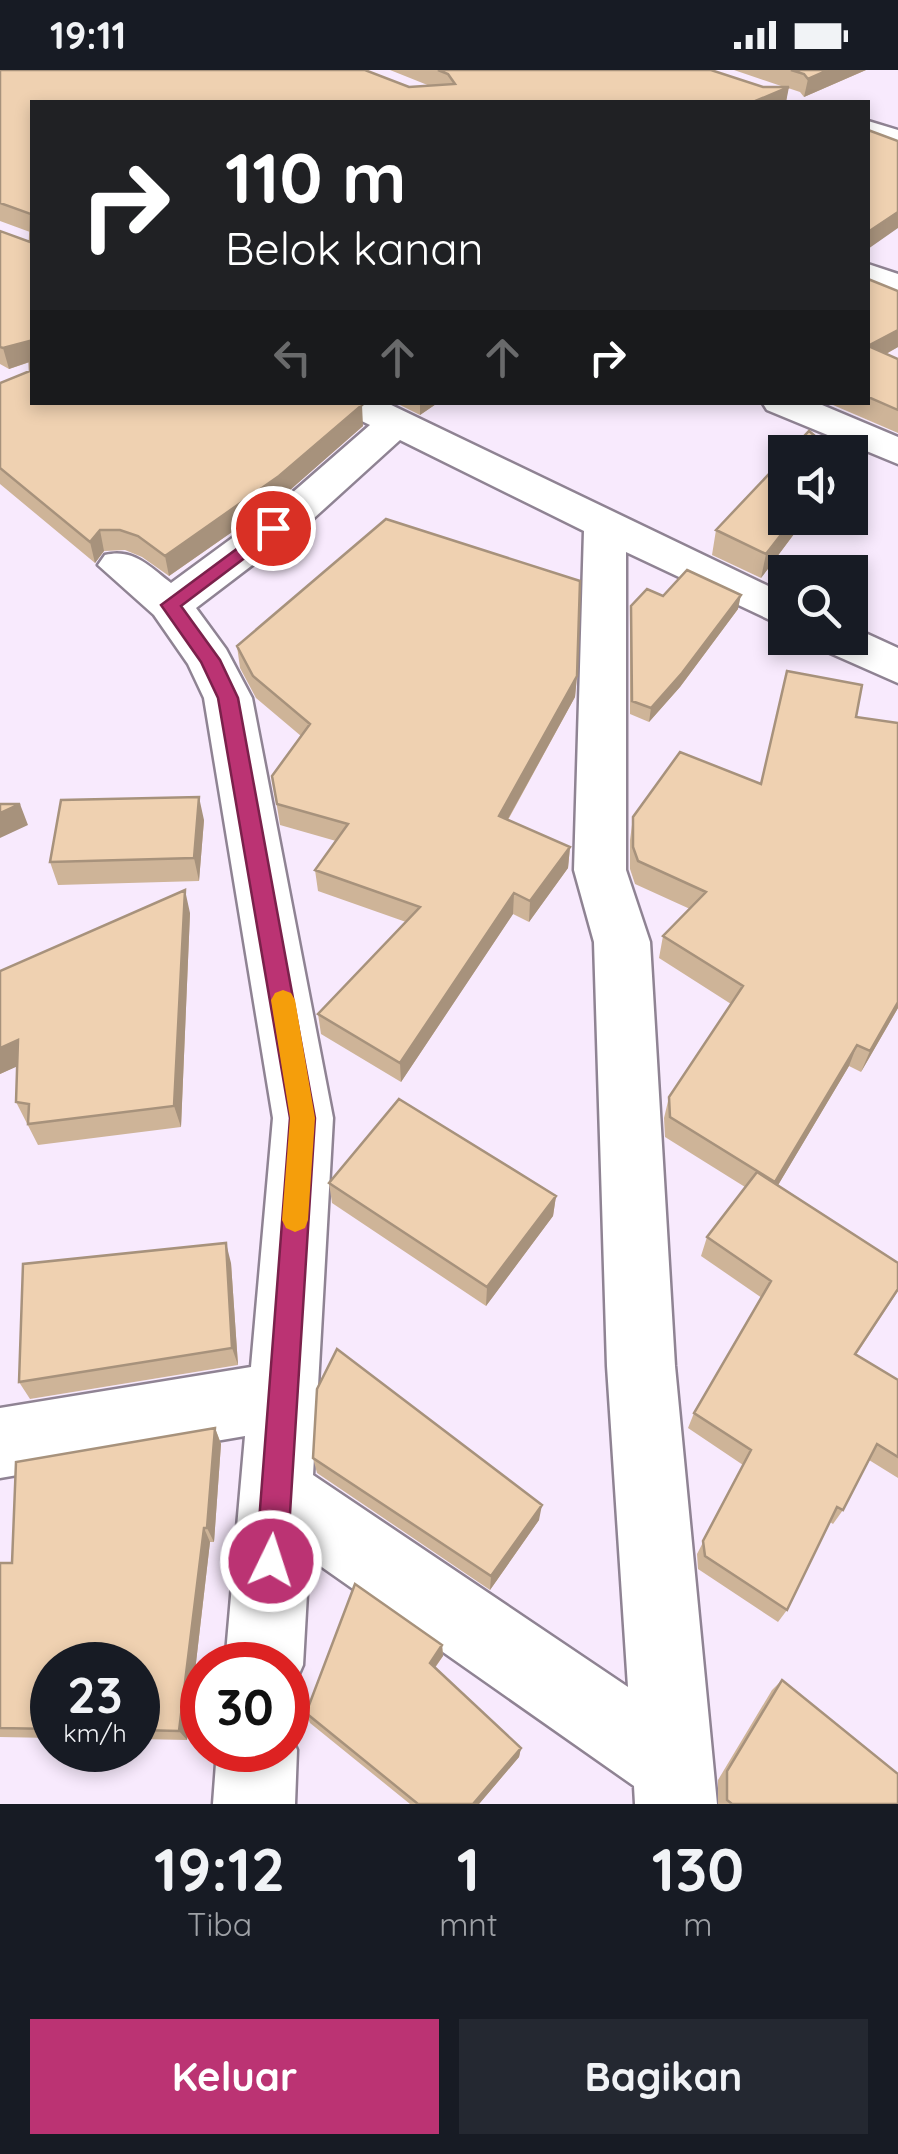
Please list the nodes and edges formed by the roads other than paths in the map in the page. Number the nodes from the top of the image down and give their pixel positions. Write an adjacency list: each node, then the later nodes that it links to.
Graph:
1 (870, 131): 2 (street)
2 (898, 140)
3 (870, 275): 4 (street)
4 (898, 286)
5 (359, 405): 7 (street)
6 (789, 405): 8 (street)
7 (396, 423): 9 (street); 12 (street)
8 (898, 452)
9 (606, 524): 11 (street); 20 (street)
10 (120, 565): 12 (street)
11 (768, 604)
12 (170, 605): 15 (street)
13 (868, 653): 14 (street)
14 (898, 668)
15 (283, 1396): 16 (street); 17 (street)
16 (0, 1443)
17 (276, 1492): 18 (street); 20 (street)
18 (266, 1642)
19 (256, 1772): 21 (street)
20 (674, 1784)
21 (254, 1804)

